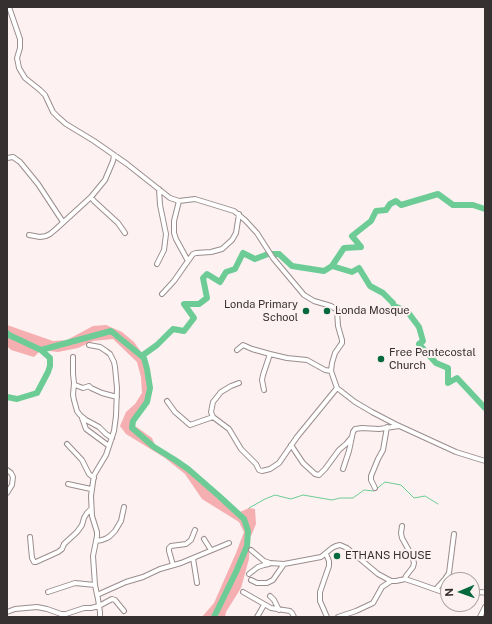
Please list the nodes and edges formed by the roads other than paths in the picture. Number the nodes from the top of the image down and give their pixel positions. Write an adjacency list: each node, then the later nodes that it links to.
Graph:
1 (9, 7): 2 (street)
2 (114, 155): 4 (street); 5 (street)
3 (7, 158): 8 (street)
4 (159, 189): 6 (street); 12 (street)
5 (91, 197): 8 (street); 9 (street)
6 (179, 201): 7 (street); 11 (street)
7 (239, 214): 11 (street); 18 (street)
8 (63, 222): 10 (street)
9 (125, 233)
10 (29, 235)
11 (188, 260): 13 (street)
12 (157, 264)
13 (162, 294)
14 (89, 344): 23 (street)
15 (237, 350): 16 (street)
16 (270, 354): 18 (street); 22 (street)
17 (73, 357): 19 (street)
18 (331, 371): 21 (street)
19 (74, 383): 23 (street); 25 (street)
20 (239, 383): 26 (street)
21 (337, 388): 27 (street); 32 (street)
22 (264, 390)
23 (117, 397): 30 (street)
24 (167, 401): 26 (street)
25 (82, 417): 30 (street); 33 (street)
26 (213, 417): 32 (street)
27 (400, 426): 28 (street); 34 (street)
28 (386, 427): 29 (street); 39 (street)
29 (352, 437): 32 (street); 35 (street)
30 (112, 438): 33 (street)
31 (67, 444): 37 (street)
32 (291, 445)
33 (109, 446): 37 (street)
34 (485, 461)
35 (343, 469)
36 (7, 470): 41 (street)
37 (94, 478): 40 (street)
38 (68, 484): 40 (street)
39 (375, 488)
40 (91, 489): 43 (street)
41 (7, 493)
42 (124, 507): 49 (street)
43 (91, 509): 47 (street); 49 (street)
44 (402, 526): 59 (street)
45 (195, 530): 57 (street)
46 (454, 534): 64 (street)
47 (30, 537)
48 (204, 539): 51 (street)
49 (96, 541): 63 (street)
50 (228, 543): 51 (street)
51 (211, 550): 54 (street)
52 (251, 550): 55 (street)
53 (326, 554): 56 (street); 61 (street); 79 (street)
54 (193, 558): 57 (street); 62 (street)
55 (270, 564): 56 (street); 58 (street)
56 (284, 564): 60 (street)
57 (173, 565): 68 (street)
58 (249, 574)
59 (405, 579): 61 (street); 64 (street)
60 (251, 580)
61 (391, 581): 80 (street)
62 (197, 582)
63 (95, 585): 66 (street); 68 (street)
64 (436, 589): 65 (street)
65 (440, 591)
66 (48, 592)
67 (243, 592): 70 (street)
68 (97, 594): 71 (street)
69 (270, 596): 73 (street)
70 (264, 605): 73 (street); 77 (street)
71 (99, 606): 74 (street); 75 (street); 76 (street)
72 (485, 607): 81 (street)
73 (280, 610): 78 (street)
74 (124, 611)
75 (7, 612)
76 (100, 617)
77 (256, 617)
78 (294, 617)
79 (327, 617)
80 (338, 617)
81 (480, 617)

